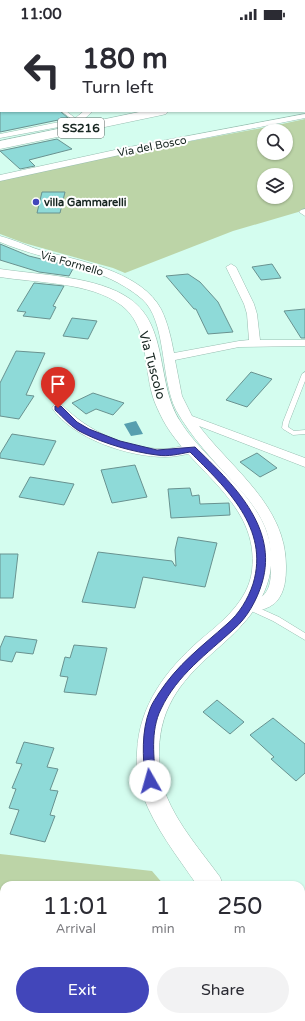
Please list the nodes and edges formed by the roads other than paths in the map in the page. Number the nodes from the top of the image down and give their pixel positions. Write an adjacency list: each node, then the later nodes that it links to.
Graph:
1 (65, 112): 5 (lane)
2 (88, 112): 5 (street)
3 (156, 112): 5 (main road, SS216)
4 (305, 116): 8 (street, Via del Bosco)
5 (81, 125): 6 (street); 7 (main road, SS216)
6 (0, 136)
7 (0, 146)
8 (0, 178)
9 (0, 239): 16 (street, Via Formello)
10 (231, 267): 14 (street)
11 (0, 273): 12 (street)
12 (21, 277): 13 (street); 21 (street, Via Tuscolo)
13 (0, 278)
14 (255, 343): 15 (street); 16 (street)
15 (305, 343)
16 (168, 358): 19 (street, Via Formello)
17 (305, 374): 20 (lane)
18 (58, 408): 21 (street)
19 (187, 418): 22 (street); 23 (street, Via Formello)
20 (305, 432)
21 (192, 449): 23 (street, Via Tuscolo)
22 (305, 463)
23 (248, 606): 24 (lane); 25 (street, Via Tuscolo)
24 (305, 637)
25 (208, 881)

